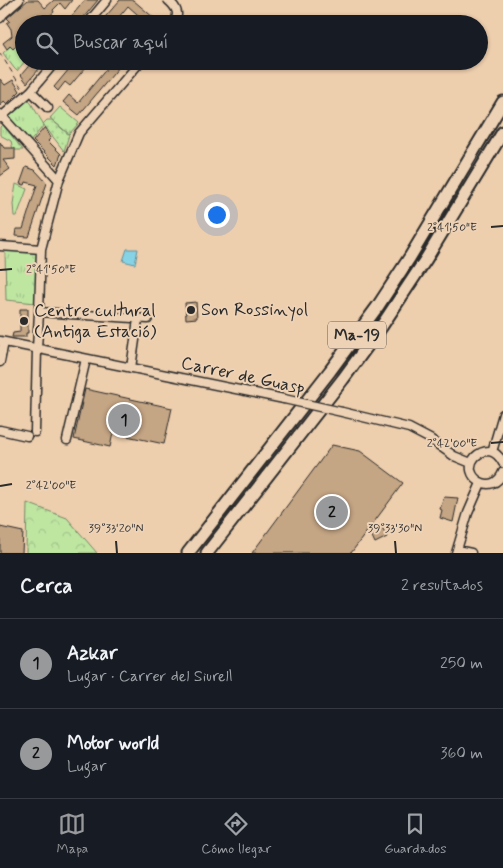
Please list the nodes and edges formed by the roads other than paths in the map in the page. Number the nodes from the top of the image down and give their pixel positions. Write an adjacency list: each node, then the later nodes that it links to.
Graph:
1 (107, 0): 4 (street)
2 (168, 0): 5 (street)
3 (16, 1): 6 (street)
4 (94, 15)
5 (177, 15)
6 (0, 18)
7 (48, 70): 9 (street)
8 (133, 70): 14 (street)
9 (28, 93): 11 (street); 12 (street)
10 (503, 102): 36 (highway, Ma-19)
11 (48, 108)
12 (1, 116): 14 (street)
13 (503, 132): 37 (highway, Ma-19)
14 (59, 180): 16 (street)
15 (0, 246): 16 (street)
16 (41, 249): 17 (street)
17 (39, 312): 18 (street); 21 (street)
18 (138, 319): 19 (street); 24 (street)
19 (148, 319)
20 (2, 341): 21 (street, Carrer de Guasp); 23 (street)
21 (37, 349): 22 (street, Carrer de Guasp); 27 (street)
22 (86, 359): 24 (street, Carrer de Guasp); 29 (street)
23 (0, 362)
24 (131, 368): 31 (street, Carrer de Guasp, bridge)
25 (503, 414): 30 (street)
26 (0, 430): 28 (street)
27 (35, 432)
28 (27, 436)
29 (68, 440)
30 (492, 452): 31 (street); 32 (street)
31 (471, 463): 34 (street)
32 (503, 463)
33 (503, 472): 34 (street)
34 (481, 483): 35 (street)
35 (457, 551): 38 (street)
36 (188, 553)
37 (207, 553)
38 (471, 553)

